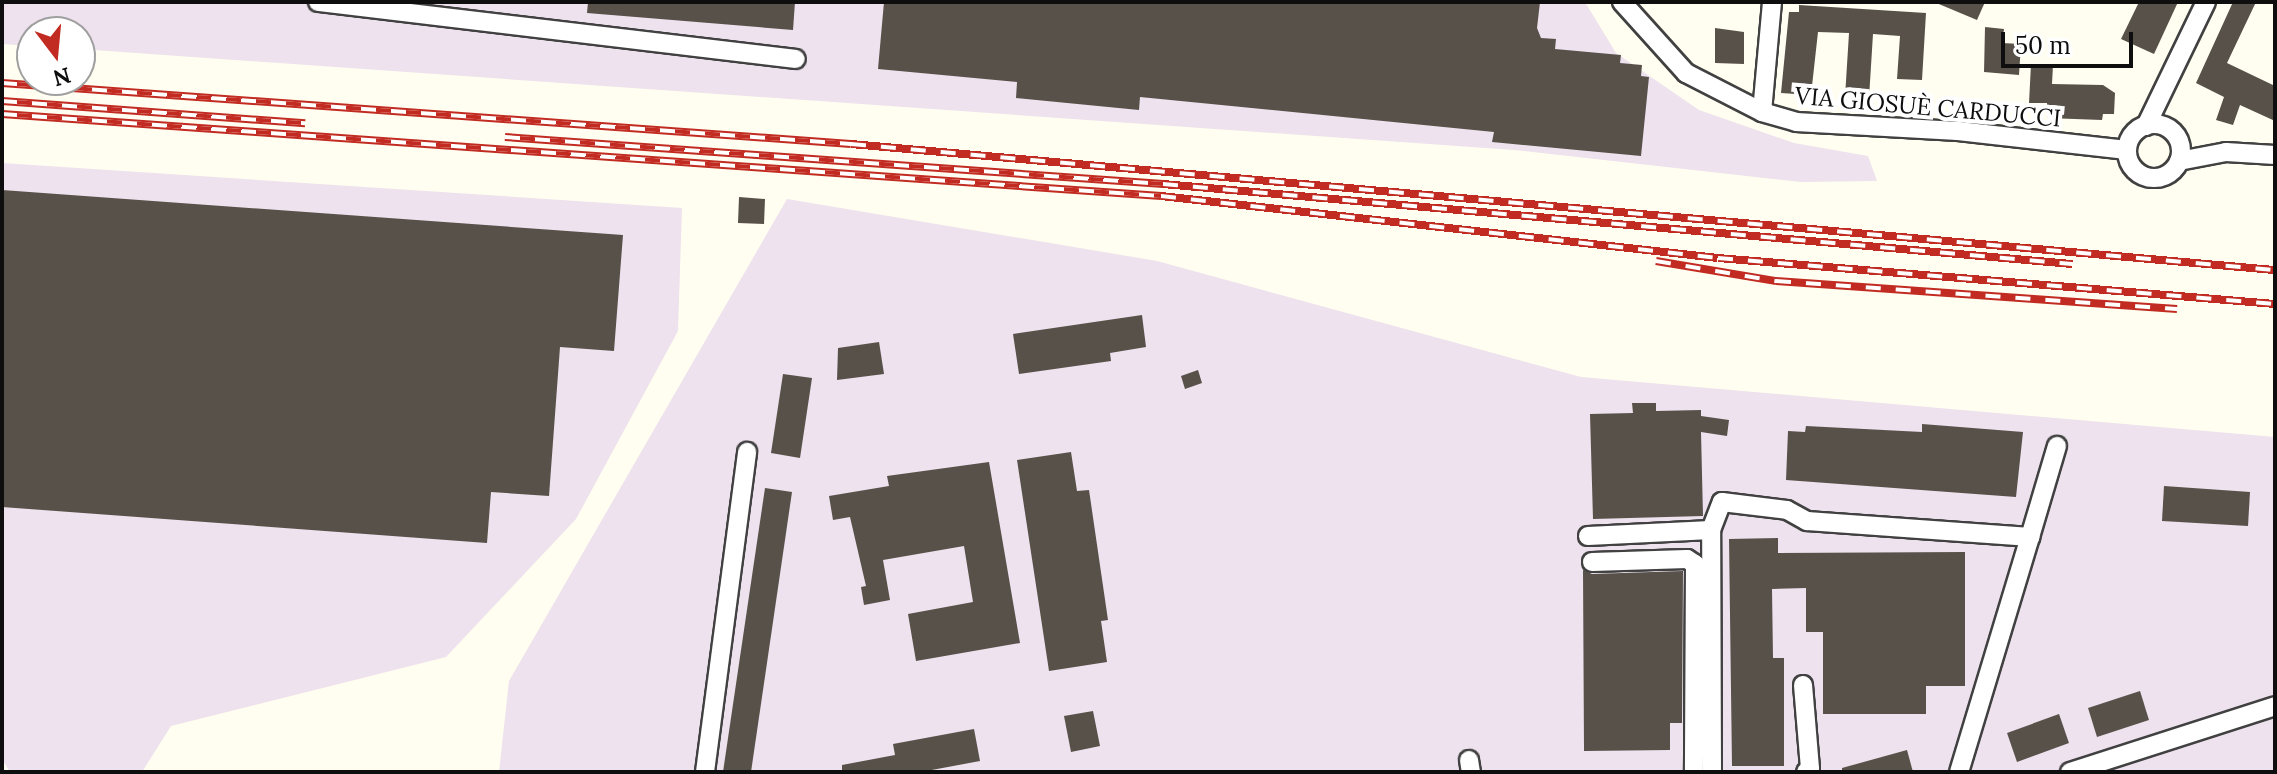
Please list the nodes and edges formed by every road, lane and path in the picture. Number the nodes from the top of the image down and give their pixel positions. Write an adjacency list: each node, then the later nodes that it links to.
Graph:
1 (318, 2): 5 (street)
2 (1622, 2): 6 (street, VIA GIOSUÈ CARDUCCI)
3 (1772, 2): 6 (street)
4 (2206, 2): 7 (street)
5 (796, 59)
6 (1762, 112): 8 (street, VIA GIOSUÈ CARDUCCI)
7 (2146, 126): 8 (street); 10 (street)
8 (2127, 150): 10 (street)
9 (2275, 155): 10 (street)
10 (2179, 161)
11 (2057, 446): 15 (street)
12 (747, 452): 19 (street)
13 (1711, 530): 14 (street); 15 (street); 21 (street)
14 (1588, 536)
15 (2030, 537): 23 (street)
16 (1592, 562): 20 (street)
17 (1803, 685): 22 (street)
18 (2275, 706): 24 (street)
19 (705, 772)
20 (1694, 772)
21 (1712, 772)
22 (1806, 772)
23 (1959, 772)
24 (2070, 772)

